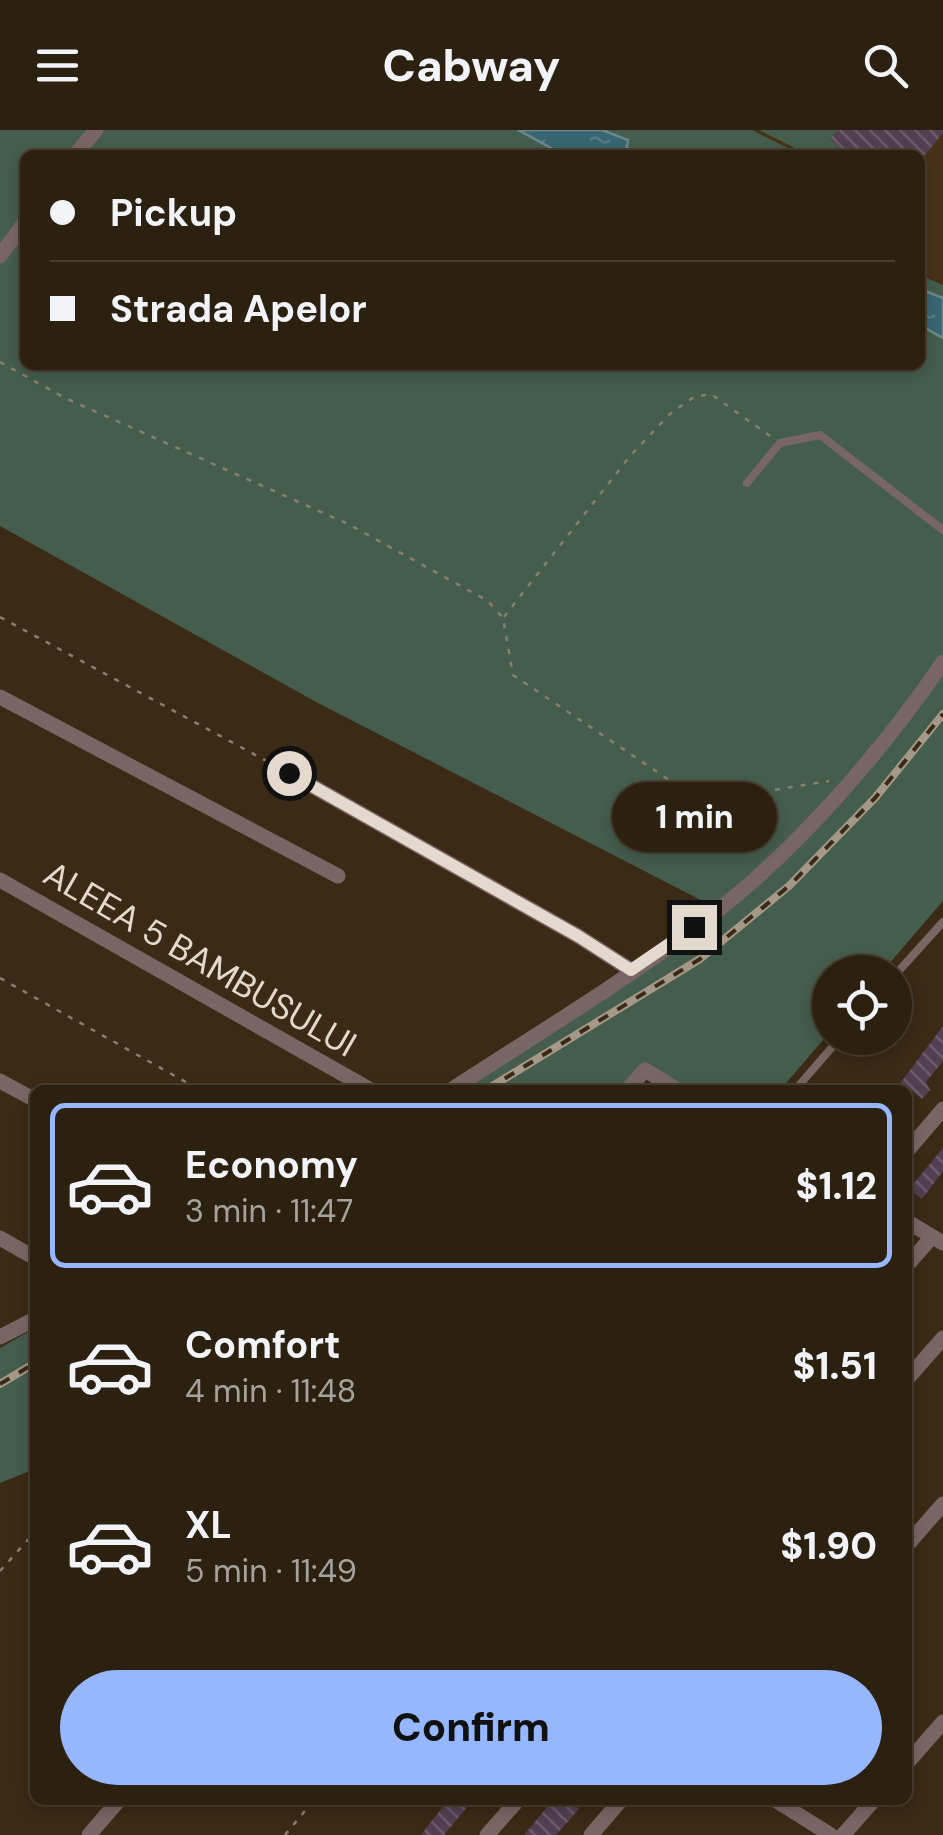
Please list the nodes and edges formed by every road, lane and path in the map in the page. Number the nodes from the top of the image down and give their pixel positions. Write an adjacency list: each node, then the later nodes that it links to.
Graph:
1 (96, 130): 2 (street)
2 (79, 150)
3 (20, 229): 4 (street)
4 (0, 256)
5 (0, 362): 10 (path)
6 (780, 442): 7 (lane); 8 (lane); 10 (path)
7 (746, 483)
8 (943, 530)
9 (0, 618): 13 (path)
10 (503, 618): 14 (path)
11 (943, 662): 14 (street)
12 (0, 697): 15 (street)
13 (289, 773): 19 (street)
14 (850, 778): 19 (street)
15 (338, 876)
16 (0, 880): 24 (street, ALEEA 5 BAMBUSULUI)
17 (943, 922): 18 (lane)
18 (912, 956)
19 (631, 970): 25 (street)
20 (0, 978): 23 (path)
21 (825, 1055): 28 (lane)
22 (0, 1081): 29 (street)
23 (191, 1085)
24 (362, 1085)
25 (458, 1085)
26 (632, 1085): 27 (street)
27 (670, 1085)
28 (799, 1085)
29 (30, 1097)
30 (943, 1109): 31 (street)
31 (912, 1145)
32 (912, 1224): 34 (street)
33 (0, 1238): 35 (street)
34 (938, 1240): 36 (street)
35 (30, 1255)
36 (912, 1261)
37 (30, 1322): 38 (street)
38 (0, 1337)
39 (943, 1338): 40 (street)
40 (912, 1373)
41 (943, 1504): 43 (street)
42 (30, 1538): 44 (path)
43 (912, 1539)
44 (0, 1571)
45 (943, 1722): 46 (street)
46 (912, 1757)
47 (115, 1805): 53 (street)
48 (310, 1805): 54 (path)
49 (514, 1805): 55 (street)
50 (618, 1805): 56 (street)
51 (783, 1805): 57 (street)
52 (870, 1805): 58 (street)
53 (89, 1835)
54 (285, 1835)
55 (487, 1835)
56 (591, 1835)
57 (831, 1835)
58 (843, 1835)

